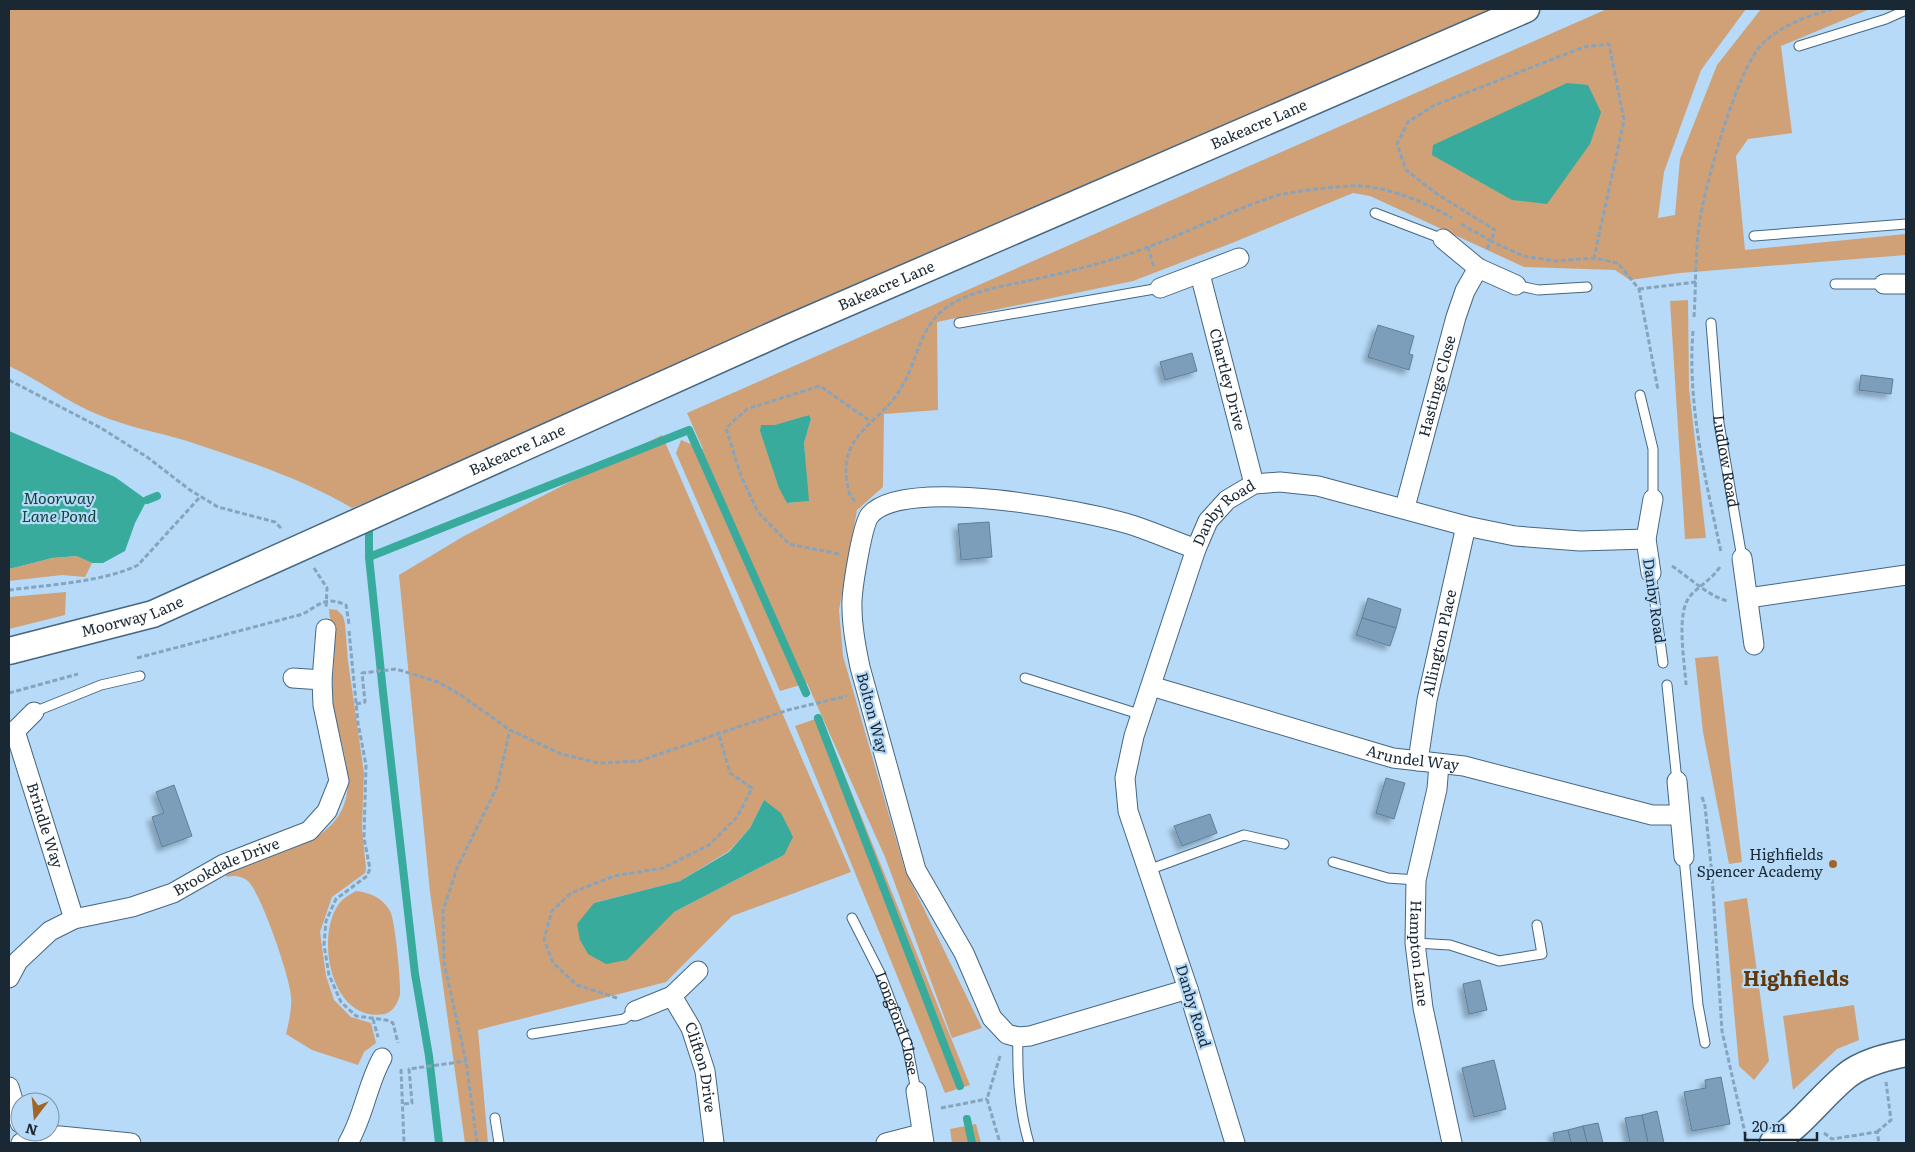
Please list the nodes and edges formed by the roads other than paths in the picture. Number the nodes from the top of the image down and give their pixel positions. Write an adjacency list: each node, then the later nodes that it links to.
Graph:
1 (1526, 9): 28 (street, Bakeacre Lane)
2 (1906, 10): 3 (lane)
3 (1799, 46)
4 (1375, 213): 7 (lane)
5 (1906, 224): 6 (lane)
6 (1754, 236)
7 (1443, 239): 9 (street)
8 (1239, 258): 10 (street)
9 (1478, 268): 14 (street); 22 (street, Hastings Close)
10 (1200, 274): 16 (street); 20 (street, Chartley Drive)
11 (1835, 284): 12 (lane)
12 (1884, 284): 13 (street)
13 (1906, 284)
14 (1516, 285): 15 (lane)
15 (1588, 287)
16 (1160, 288): 17 (lane)
17 (959, 323)
18 (1711, 323): 26 (lane, Ludlow Road)
19 (1640, 395): 21 (lane)
20 (1254, 484): 22 (street, Danby Road); 25 (street, Danby Road)
21 (1653, 499): 24 (street, Danby Road)
22 (1405, 508): 23 (street, Danby Road)
23 (1466, 526): 24 (street, Danby Road); 44 (street, Allington Place)
24 (1646, 539): 27 (street, Danby Road)
25 (1196, 549): 40 (street, Danby Road); 63 (street, Bolton Way)
26 (1742, 558): 30 (street, Ludlow Road)
27 (1650, 566): 34 (lane, Danby Road)
28 (249, 570): 33 (street, Moorway Lane)
29 (1906, 575): 30 (street)
30 (1748, 598): 32 (street, Ludlow Road)
31 (326, 628): 38 (street, Brookdale Drive)
32 (1754, 645)
33 (9, 651)
34 (1663, 663)
35 (140, 676): 41 (lane)
36 (293, 678): 38 (street)
37 (1025, 678): 42 (lane)
38 (322, 680): 54 (street, Brookdale Drive)
39 (1667, 685): 46 (lane)
40 (1152, 686): 42 (street, Danby Road); 44 (street, Arundel Way)
41 (34, 712): 43 (street, Brindle Way)
42 (1142, 715): 51 (street, Danby Road)
43 (12, 732): 54 (street, Brindle Way)
44 (1418, 761): 45 (street, Arundel Way)
45 (1440, 764): 47 (street, Arundel Way); 52 (street, Hampton Lane)
46 (1677, 780): 47 (street)
47 (1679, 815): 49 (street)
48 (1284, 844): 51 (lane)
49 (1684, 857): 64 (lane)
50 (1333, 862): 52 (lane)
51 (1148, 870): 59 (street, Danby Road)
52 (1416, 880): 56 (street, Hampton Lane)
53 (852, 918): 67 (lane, Longford Close)
54 (74, 919): 58 (street, Brookdale Drive)
55 (1537, 925): 56 (lane)
56 (1415, 943): 78 (street, Hampton Lane)
57 (698, 971): 60 (street)
58 (9, 978)
59 (1188, 989): 63 (street); 77 (street, Danby Road)
60 (672, 996): 61 (street); 74 (street, Clifton Drive)
61 (636, 1010): 62 (lane)
62 (532, 1034)
63 (1012, 1035): 76 (lane)
64 (1705, 1043)
65 (1894, 1055): 79 (street)
66 (382, 1058): 72 (street)
67 (916, 1091): 70 (street, Longford Close)
68 (495, 1118): 73 (lane)
69 (60, 1136): 71 (street)
70 (923, 1139): 75 (street, Longford Close)
71 (131, 1143)
72 (348, 1143)
73 (499, 1143)
74 (714, 1143)
75 (886, 1143)
76 (1029, 1143)
77 (1235, 1143)
78 (1452, 1143)
79 (1773, 1143)

